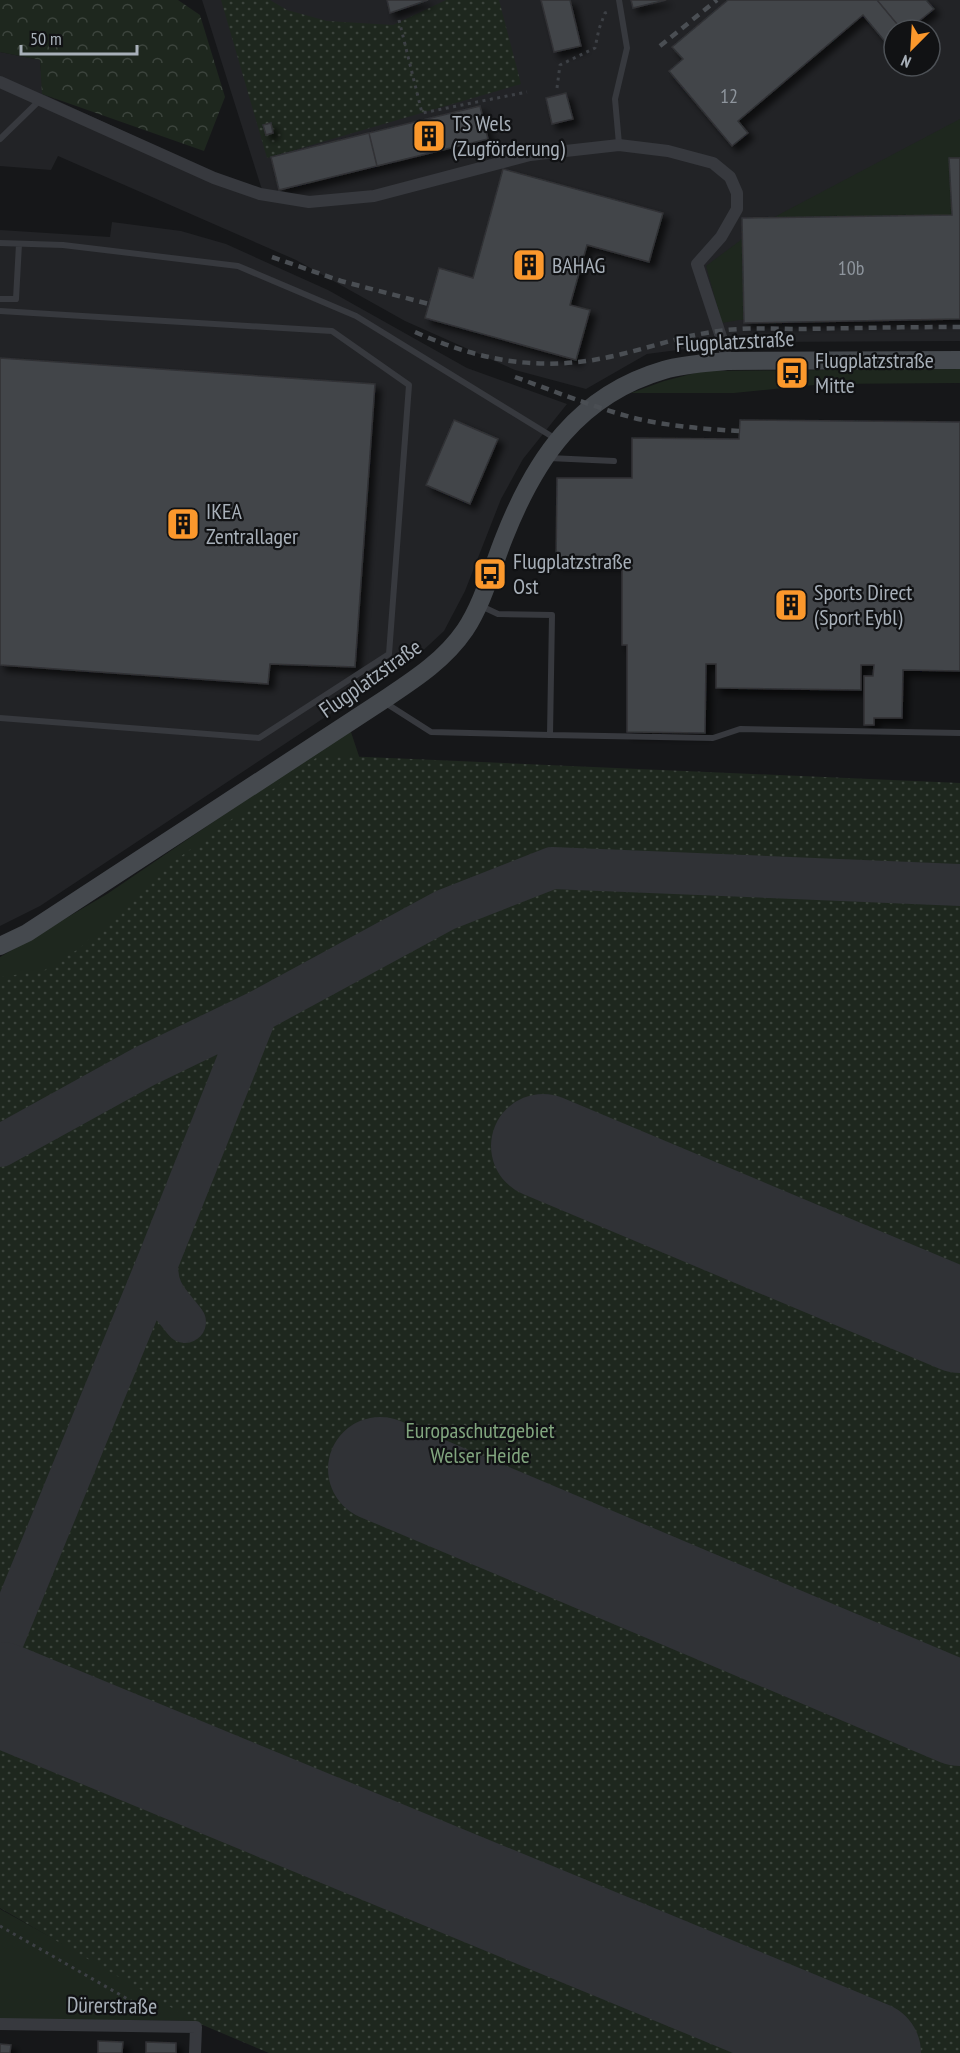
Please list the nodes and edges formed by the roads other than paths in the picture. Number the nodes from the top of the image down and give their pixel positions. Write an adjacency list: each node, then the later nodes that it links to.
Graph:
1 (620, 3): 5 (lane)
2 (0, 82): 3 (street)
3 (40, 100): 4 (lane); 5 (street)
4 (0, 139)
5 (619, 145): 11 (street)
6 (0, 243): 7 (lane)
7 (19, 244): 8 (lane); 12 (lane)
8 (0, 298)
9 (0, 311): 17 (lane)
10 (960, 360): 11 (street, Flugplatzstraße)
11 (727, 362): 12 (street, Flugplatzstraße)
12 (557, 439): 13 (street, Flugplatzstraße)
13 (543, 457): 14 (lane); 15 (street, Flugplatzstraße)
14 (614, 461)
15 (478, 604): 16 (street, Flugplatzstraße); 19 (lane)
16 (382, 701): 19 (lane); 20 (street, Flugplatzstraße)
17 (0, 718)
18 (960, 733): 19 (lane)
19 (550, 735)
20 (0, 946)
21 (0, 2024): 22 (street, Dürerstraße)
22 (195, 2053)

